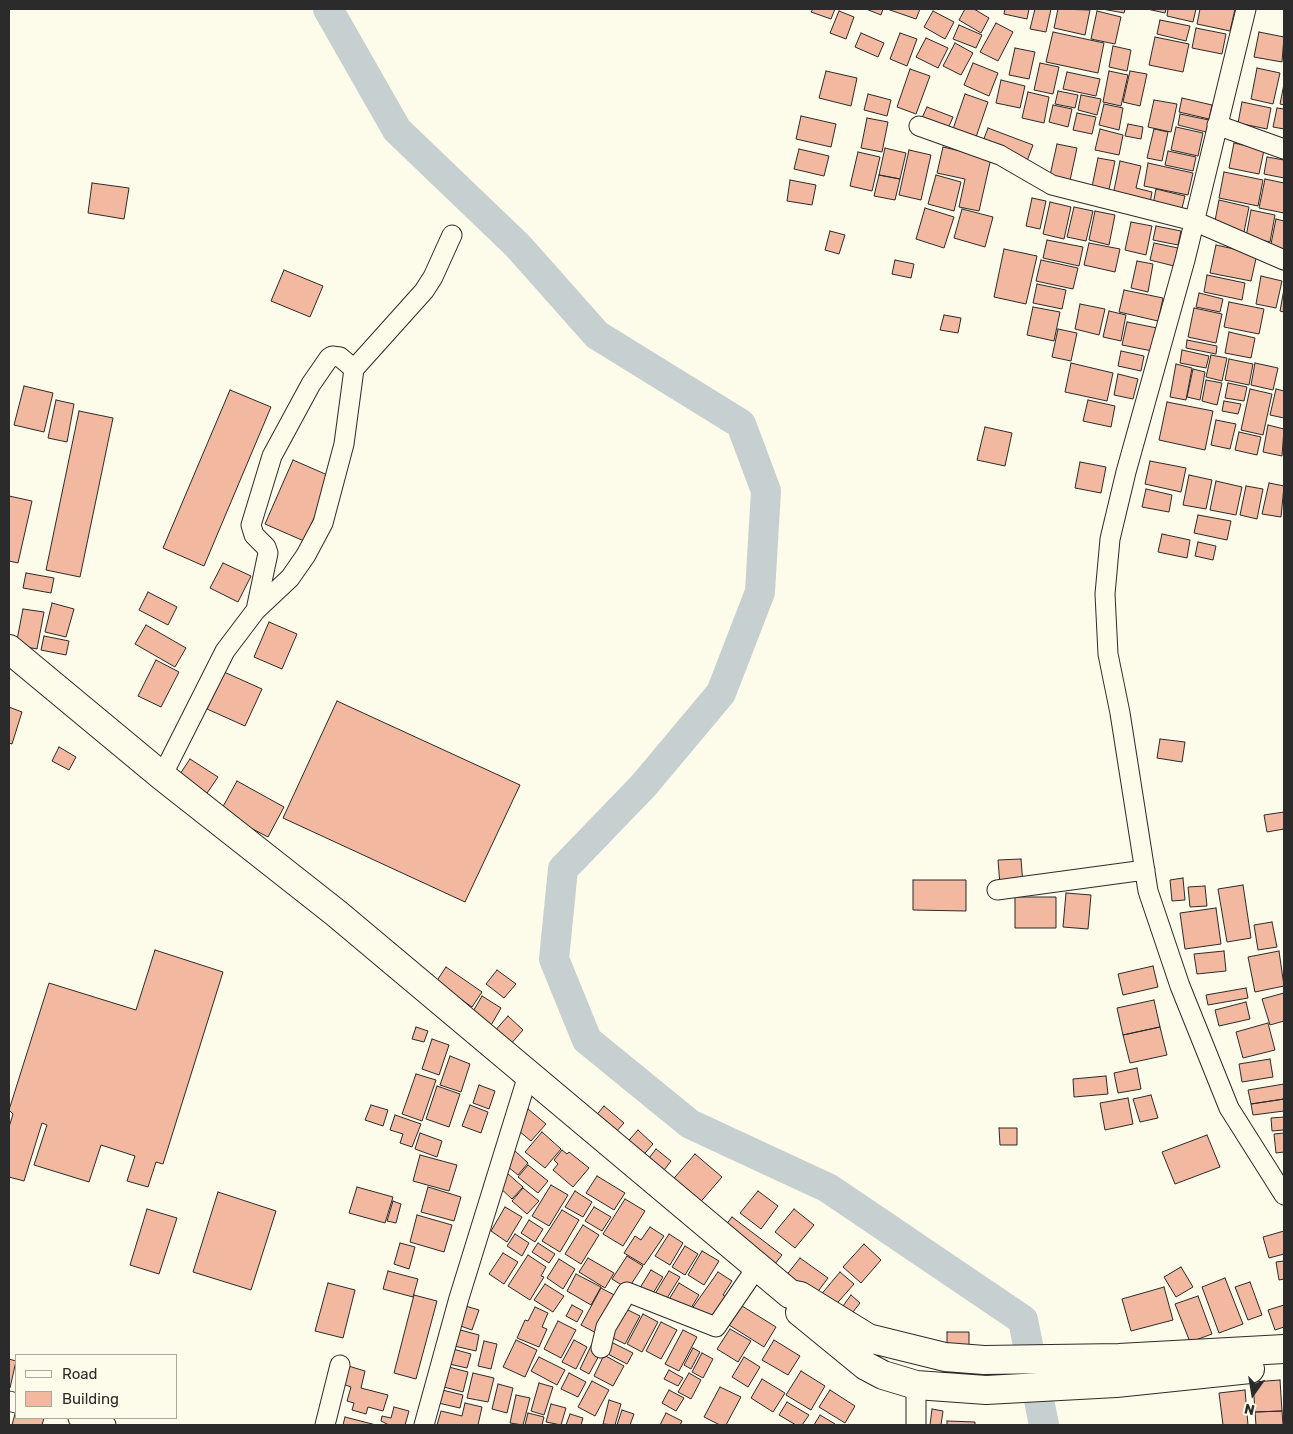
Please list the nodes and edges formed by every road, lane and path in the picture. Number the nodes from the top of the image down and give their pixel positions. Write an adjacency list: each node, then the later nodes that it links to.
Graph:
1 (1246, 9): 2 (street)
2 (1217, 125): 4 (street); 5 (street)
3 (919, 126): 5 (street)
4 (1284, 149)
5 (1194, 221): 7 (street); 12 (street)
6 (452, 235): 8 (street)
7 (1284, 260)
8 (354, 369): 9 (street); 9 (street)
9 (256, 610): 11 (street)
10 (9, 649): 11 (highway)
11 (162, 776): 14 (highway)
12 (1145, 870): 13 (street); 15 (street)
13 (997, 890)
14 (528, 1075): 16 (highway); 27 (street)
15 (1284, 1195)
16 (757, 1267): 17 (highway); 18 (street)
17 (790, 1294): 22 (highway); 23 (highway)
18 (601, 1348)
19 (1284, 1350): 22 (highway)
20 (1284, 1364): 22 (highway)
21 (340, 1365): 26 (street)
22 (1118, 1370): 23 (highway)
23 (916, 1385): 28 (street)
24 (83, 1421): 25 (street)
25 (106, 1425)
26 (325, 1425)
27 (424, 1425)
28 (916, 1425)

